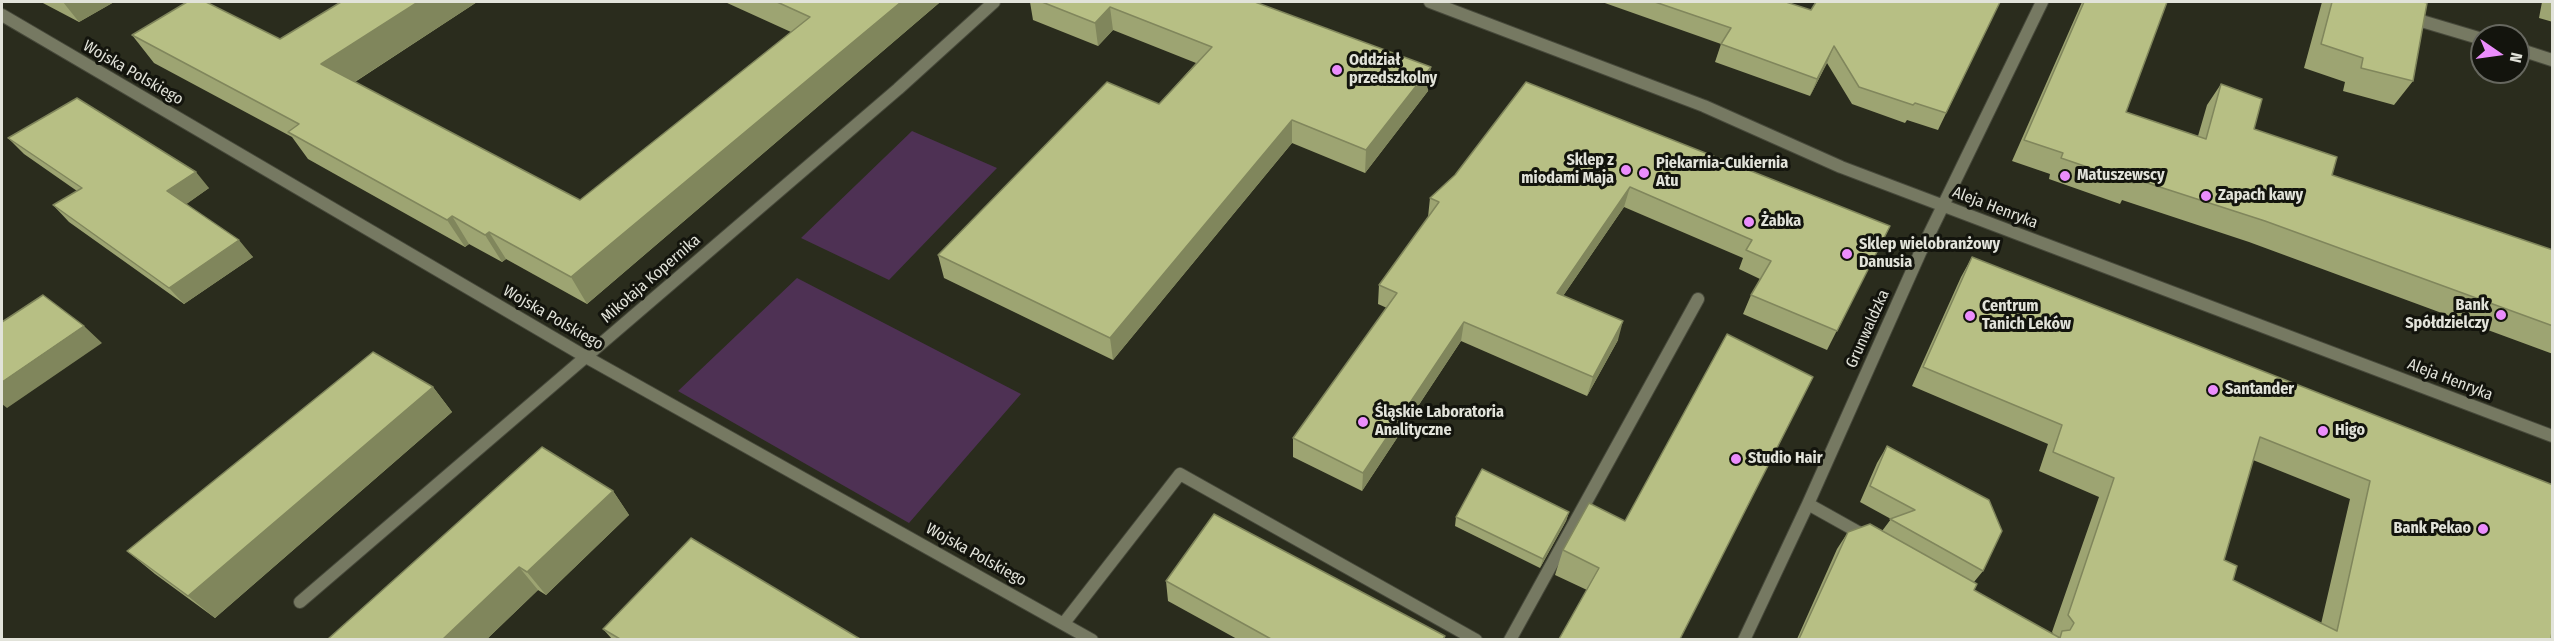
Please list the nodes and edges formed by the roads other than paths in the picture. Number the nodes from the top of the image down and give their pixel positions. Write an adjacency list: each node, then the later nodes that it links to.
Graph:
1 (994, 2): 11 (street, Mikołaja Kopernika)
2 (1430, 2): 9 (street, Aleja Henryka)
3 (2042, 2): 9 (street, Grunwaldzka)
4 (2, 15): 11 (street, Wojska Polskiego)
5 (2402, 15): 6 (street)
6 (2470, 35)
7 (2530, 53): 8 (street)
8 (2553, 60)
9 (1944, 206): 12 (street, Aleja Henryka); 13 (street, Grunwaldzka)
10 (1698, 299): 19 (street)
11 (586, 357): 15 (street, Mikołaja Kopernika); 16 (street, Wojska Polskiego)
12 (2553, 436)
13 (1808, 504): 14 (street); 20 (street, Grunwaldzka)
14 (1875, 541)
15 (300, 602)
16 (1064, 623): 17 (street, Wojska Polskiego); 18 (street)
17 (1092, 639)
18 (1476, 639)
19 (1510, 639)
20 (1744, 639)

